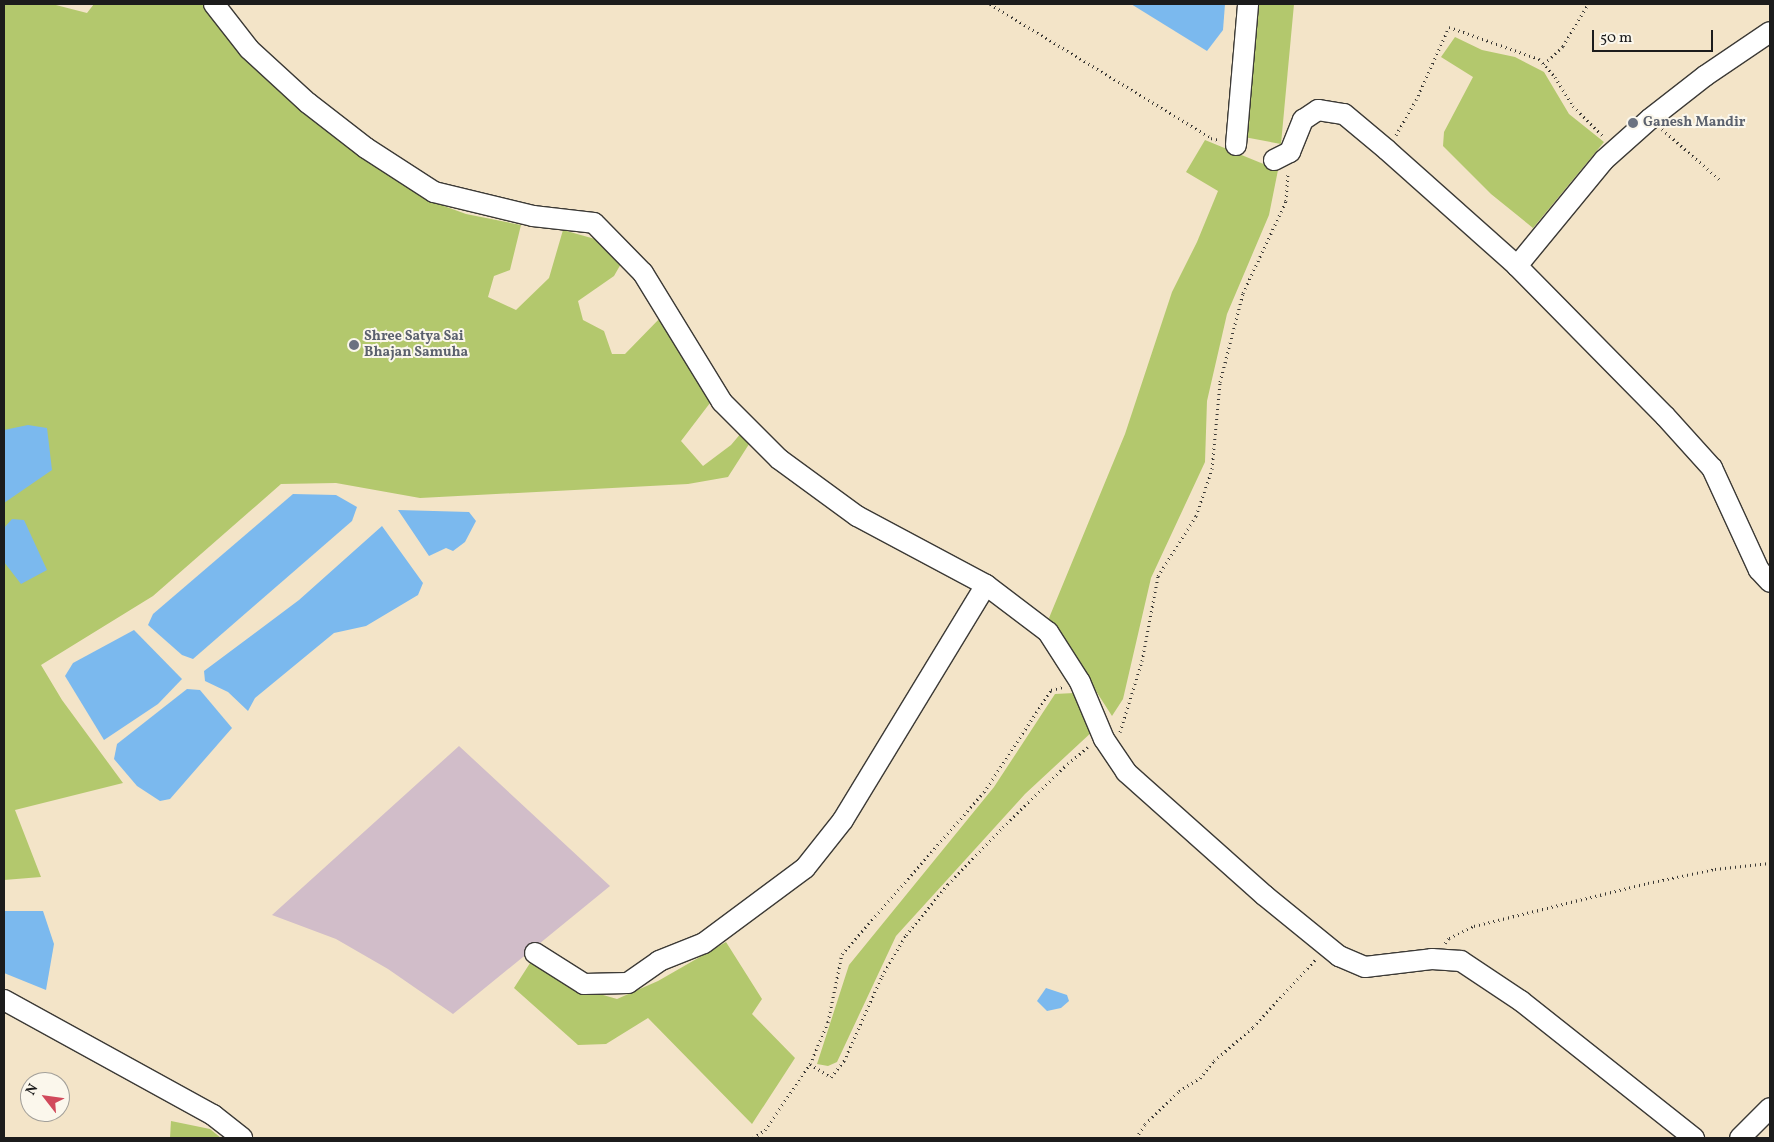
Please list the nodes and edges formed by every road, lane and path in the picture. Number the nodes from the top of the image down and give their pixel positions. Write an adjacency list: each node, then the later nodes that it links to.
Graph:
1 (214, 4): 15 (street)
2 (990, 4): 8 (path)
3 (1248, 4): 8 (street)
4 (1588, 4): 6 (path)
5 (1770, 32): 7 (street)
6 (1544, 64): 9 (path); 10 (path)
7 (1650, 119): 9 (street); 12 (path)
8 (1236, 145)
9 (1618, 148): 13 (street)
10 (1387, 150): 11 (street); 13 (street)
11 (1274, 160): 17 (path)
12 (1720, 180)
13 (1517, 266): 14 (street)
14 (1770, 582)
15 (986, 585): 16 (street); 20 (street)
16 (1080, 682): 17 (street); 23 (path)
17 (1104, 737): 19 (street); 23 (path)
18 (1770, 863): 21 (path)
19 (1327, 947): 21 (street); 27 (path)
20 (535, 953)
21 (1432, 959): 28 (street)
22 (4, 1000): 25 (street)
23 (810, 1064): 26 (path)
24 (1770, 1108): 29 (street)
25 (242, 1138)
26 (753, 1138)
27 (1136, 1138)
28 (1694, 1138)
29 (1740, 1138)

